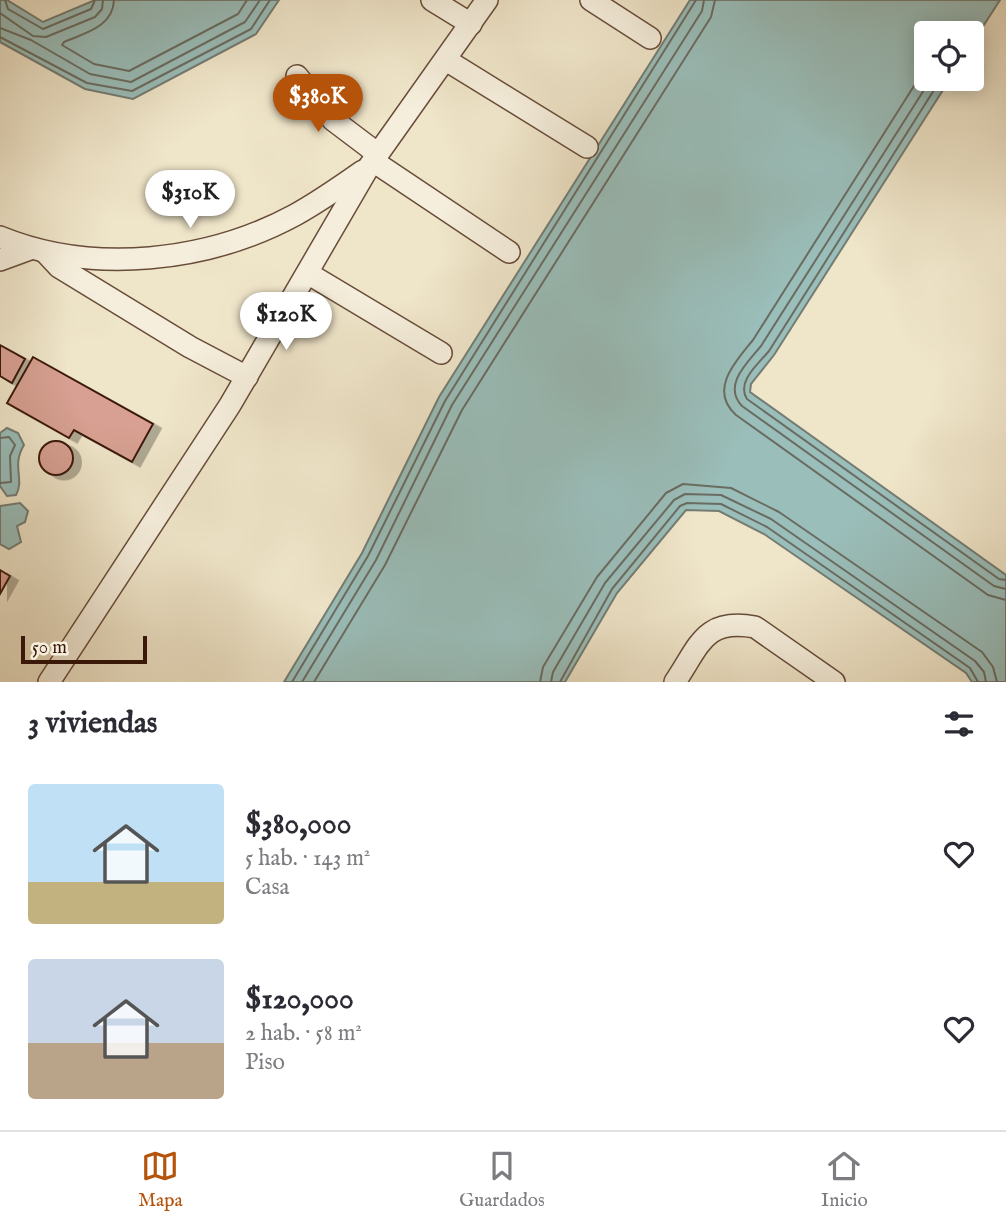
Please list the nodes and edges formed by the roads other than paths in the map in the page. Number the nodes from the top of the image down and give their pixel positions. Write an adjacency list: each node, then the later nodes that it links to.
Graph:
1 (432, 0): 4 (street)
2 (487, 0): 4 (street)
3 (591, 0): 5 (street)
4 (471, 24): 6 (street)
5 (650, 38)
6 (446, 60): 8 (street); 9 (street)
7 (298, 76): 9 (street)
8 (587, 147)
9 (373, 161): 11 (street); 12 (street); 14 (street)
10 (0, 237): 11 (street)
11 (38, 251): 13 (street); 16 (street)
12 (509, 252)
13 (0, 260)
14 (309, 274): 15 (street); 16 (street)
15 (441, 352)
16 (247, 377): 17 (street)
17 (49, 682)
18 (675, 682): 19 (street)
19 (834, 682)

